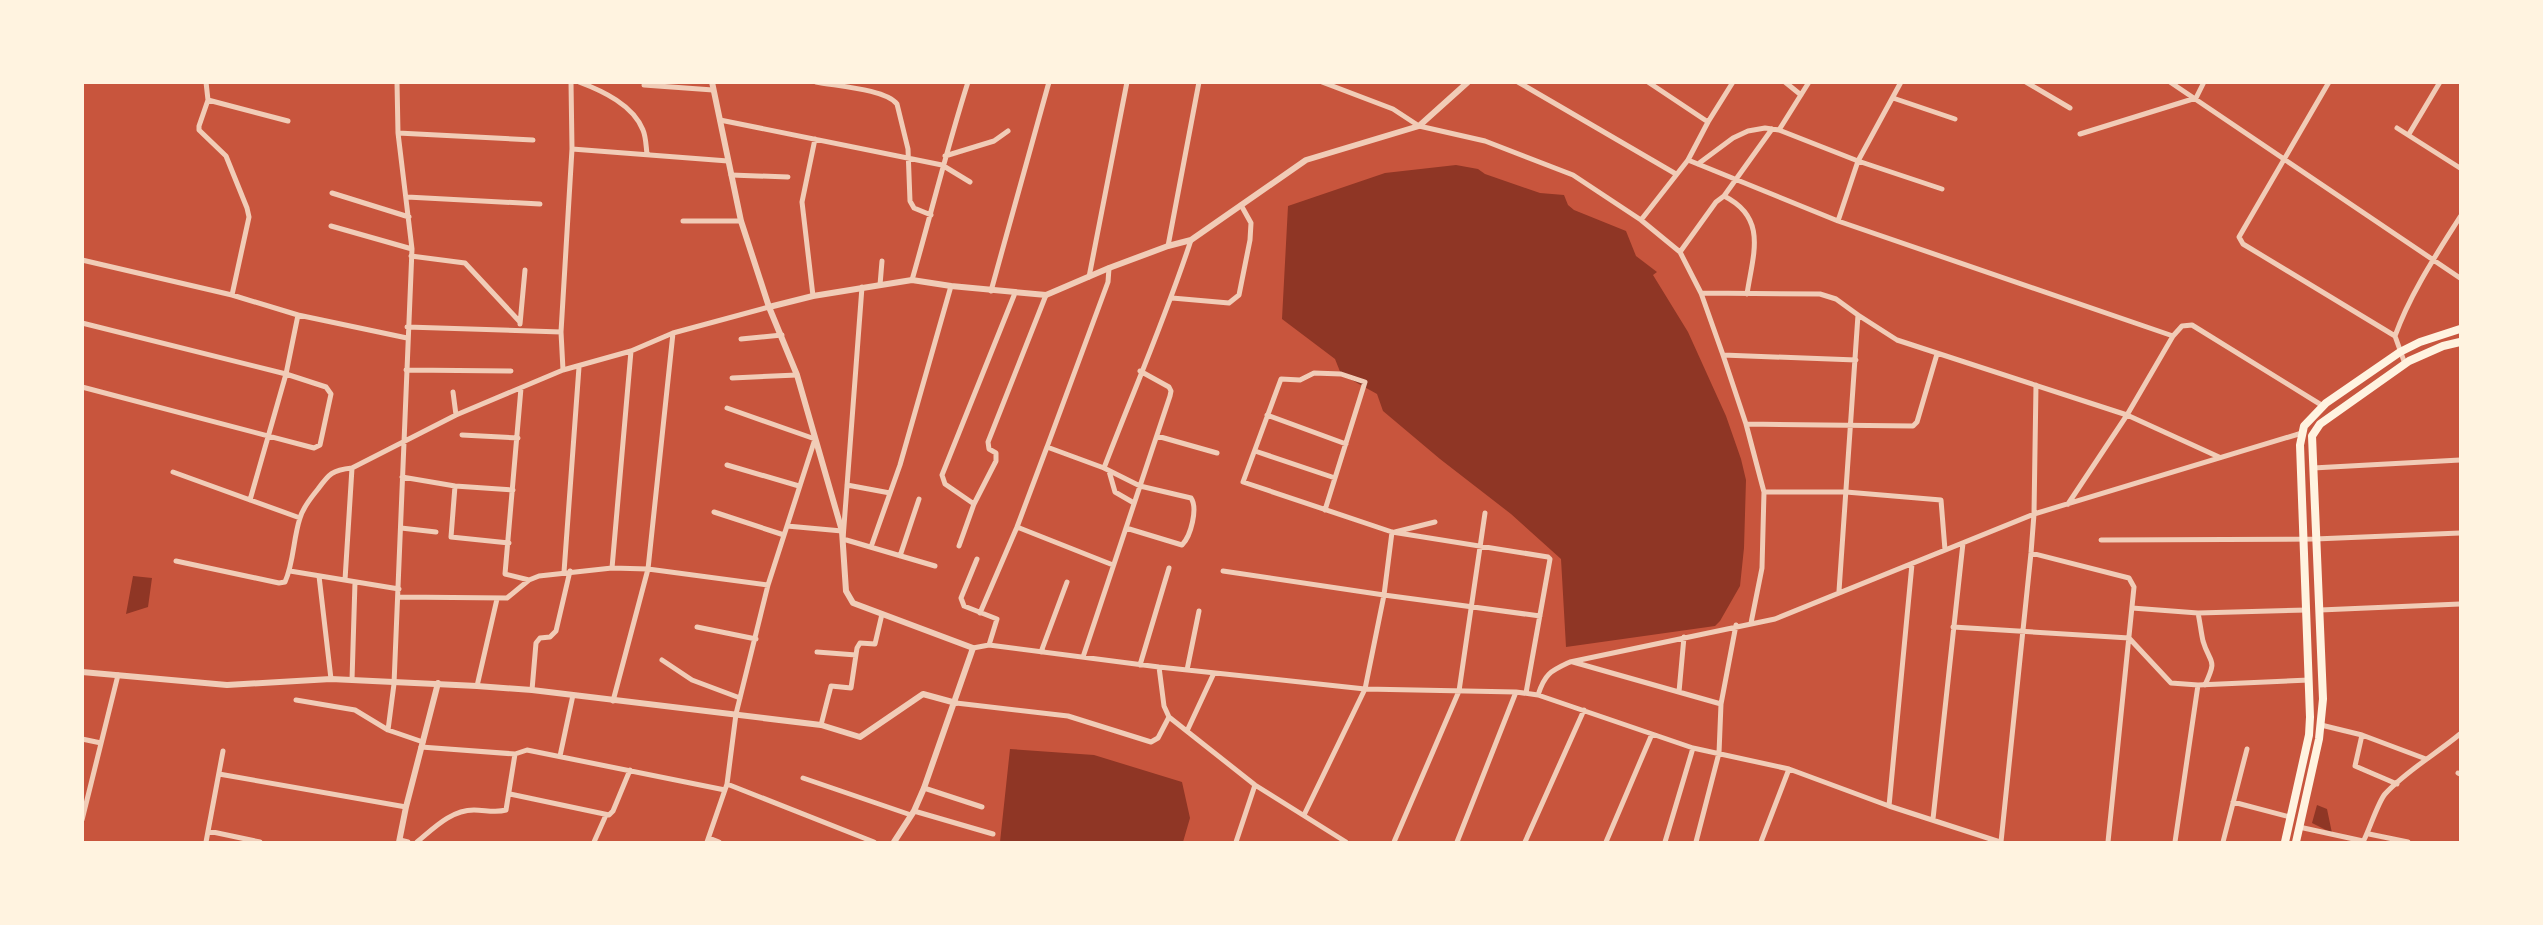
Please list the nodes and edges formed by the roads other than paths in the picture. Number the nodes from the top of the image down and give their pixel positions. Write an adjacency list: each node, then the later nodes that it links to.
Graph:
1 (206, 82): 29 (street)
2 (397, 82): 40 (street)
3 (571, 82): 45 (street)
4 (579, 82): 46 (street)
5 (712, 82): 25 (street)
6 (816, 82): 48 (street)
7 (968, 82): 47 (street)
8 (1049, 82): 90 (street)
9 (1127, 82): 84 (street)
10 (1199, 82): 76 (street)
11 (1322, 82): 35 (street)
12 (1468, 82): 35 (street)
13 (1518, 82): 56 (street)
14 (1648, 82): 34 (street)
15 (1733, 82): 34 (street)
16 (1785, 82): 26 (street)
17 (1809, 82): 26 (street)
18 (1901, 82): 27 (street)
19 (2026, 82): 30 (street)
20 (2170, 82): 28 (street)
21 (2204, 82): 28 (street)
22 (2329, 82): 49 (street)
23 (2440, 82): 42 (street)
24 (644, 85): 25 (street)
25 (713, 90): 32 (street)
26 (1801, 95): 39 (street)
27 (1893, 98): 31 (street); 52 (street)
28 (2196, 98): 41 (street); 49 (street)
29 (208, 100): 33 (street); 95 (street)
30 (2070, 108)
31 (1955, 119)
32 (720, 120): 43 (street); 51 (street)
33 (288, 122)
34 (1708, 122): 50 (street)
35 (1419, 126): 66 (street); 70 (street)
36 (2397, 128): 42 (street)
37 (1772, 129): 39 (street); 53 (street); 59 (street)
38 (1008, 130): 47 (street)
39 (1779, 130): 52 (street)
40 (398, 133): 44 (street); 64 (street)
41 (2080, 134)
42 (2409, 134): 55 (street)
43 (815, 139): 48 (street); 96 (street)
44 (533, 140)
45 (572, 149): 46 (street); 106 (street)
46 (647, 154): 51 (street)
47 (945, 156): 54 (street)
48 (909, 158): 54 (street); 67 (street)
49 (2283, 159): 80 (street); 110 (street)
50 (1688, 160): 53 (street); 56 (street)
51 (728, 161): 57 (street)
52 (1858, 161): 61 (street); 72 (street)
53 (1698, 164): 59 (street)
54 (942, 165): 60 (street); 67 (street)
55 (2460, 168)
56 (1676, 174): 70 (street)
57 (731, 175): 58 (street); 73 (street)
58 (788, 177)
59 (1734, 179): 63 (street); 72 (street)
60 (970, 182)
61 (1942, 189)
62 (332, 193): 68 (street)
63 (1724, 196): 78 (street); 93 (street)
64 (407, 197): 65 (street); 68 (street)
65 (540, 204)
66 (1241, 205): 75 (street); 97 (street)
67 (931, 215): 86 (street)
68 (409, 217): 77 (street)
69 (2460, 217): 80 (street)
70 (1641, 220): 78 (street)
71 (684, 221): 73 (street)
72 (1838, 221): 109 (street)
73 (741, 222): 98 (street)
74 (331, 226): 77 (street)
75 (1191, 240): 76 (street); 97 (street)
76 (1168, 246): 82 (street)
77 (412, 252): 101 (street); 103 (street)
78 (1680, 252): 92 (street)
79 (82, 260): 95 (street)
80 (2433, 260): 85 (street); 110 (street)
81 (882, 261): 87 (street)
82 (1109, 268): 84 (street); 147 (street)
83 (525, 270): 101 (street)
84 (1089, 277): 94 (street)
85 (2460, 278)
86 (912, 280): 87 (street); 88 (street)
87 (880, 285): 89 (street)
88 (951, 286): 90 (street); 166 (street)
89 (862, 288): 96 (street); 159 (street)
90 (991, 291): 91 (street)
91 (1015, 293): 94 (street); 170 (street)
92 (1701, 293): 93 (street); 117 (street)
93 (1747, 294): 100 (street)
94 (1046, 295): 170 (street)
95 (232, 296): 99 (street)
96 (813, 296): 98 (street)
97 (1172, 298): 124 (street)
98 (769, 307): 107 (street); 108 (street)
99 (298, 315): 111 (street); 125 (street)
100 (1858, 315): 116 (street); 118 (street)
101 (520, 322): 105 (street)
102 (82, 323): 125 (street)
103 (407, 327): 105 (street); 111 (street)
104 (2460, 329): 115 (main road)
105 (519, 330): 106 (street)
106 (560, 332): 122 (street)
107 (673, 333): 114 (street); 206 (street)
108 (782, 335): 112 (street); 126 (street)
109 (2173, 336): 132 (street); 136 (street)
110 (2394, 336): 115 (street)
111 (407, 338): 121 (street)
112 (741, 339)
113 (2460, 342): 119 (main road)
114 (631, 351): 120 (street); 204 (street)
115 (2400, 352): 119 (street); 132 (main road)
116 (1937, 354): 128 (street); 138 (street)
117 (1723, 355): 118 (street); 137 (street)
118 (1856, 360): 138 (street)
119 (2405, 364): 154 (main road)
120 (579, 367): 122 (street); 210 (street)
121 (406, 370): 123 (street); 145 (street)
122 (563, 370): 130 (street)
123 (511, 371)
124 (1140, 371): 142 (street); 155 (street)
125 (286, 374): 140 (street); 140 (street)
126 (797, 375): 127 (street); 144 (street)
127 (732, 378)
128 (2036, 385): 136 (street); 175 (street)
129 (82, 387): 140 (street)
130 (522, 388): 134 (street); 143 (street)
131 (453, 392): 134 (street)
132 (2323, 406): 139 (main road)
133 (727, 408): 144 (street)
134 (456, 415): 145 (street)
135 (1267, 415): 146 (street); 146 (street); 148 (street)
136 (2127, 415): 150 (street); 171 (street)
137 (1746, 424): 138 (street); 164 (street)
138 (1851, 424): 165 (street)
139 (2302, 433): 150 (street); 187 (main road)
140 (269, 435): 168 (street)
141 (462, 435): 143 (street)
142 (1157, 436): 149 (street); 162 (street)
143 (518, 438): 163 (street)
144 (815, 438): 161 (street); 182 (street)
145 (404, 441): 153 (street); 157 (street)
146 (1346, 444): 158 (street)
147 (1047, 447): 155 (street); 179 (street)
148 (1254, 450): 158 (street); 172 (street)
149 (1217, 453)
150 (2220, 458): 171 (street)
151 (2460, 460): 154 (street)
152 (727, 465): 161 (street)
153 (352, 468): 176 (street); 212 (street)
154 (2313, 468): 189 (main road)
155 (1107, 470): 162 (street); 169 (street)
156 (173, 472): 168 (street)
157 (402, 477): 160 (street); 180 (street)
158 (1335, 478): 172 (street)
159 (847, 485): 166 (street); 188 (street)
160 (455, 486): 163 (street); 191 (street)
161 (799, 486): 178 (street)
162 (1140, 486): 169 (street); 181 (street)
163 (513, 490): 191 (street)
164 (1764, 492): 165 (street); 232 (street)
165 (1846, 492): 196 (street); 218 (street)
166 (890, 493): 195 (street)
167 (919, 499): 198 (street)
168 (250, 500): 176 (street)
169 (1134, 503): 181 (street)
170 (974, 504): 193 (street)
171 (2068, 504): 175 (street)
172 (1325, 510): 184 (street)
173 (714, 512): 186 (street)
174 (1485, 513): 194 (street)
175 (2034, 514): 192 (street); 197 (street)
176 (300, 518): 209 (street)
177 (1435, 522): 184 (street)
178 (787, 526): 182 (street); 186 (street)
179 (1017, 527): 202 (street); 228 (street)
180 (401, 528): 183 (street); 217 (street)
181 (1126, 528): 202 (street)
182 (842, 531): 188 (street)
183 (436, 532)
184 (1392, 532): 194 (street); 219 (street)
185 (2460, 533): 189 (street)
186 (784, 535): 216 (street)
187 (2304, 538): 189 (street); 190 (street); 225 (main road)
188 (843, 539): 195 (street); 230 (street)
189 (2315, 539): 226 (main road)
190 (2101, 540)
191 (509, 543): 213 (street)
192 (1962, 543): 196 (street); 235 (street)
193 (959, 546)
194 (1481, 546): 223 (street); 231 (street)
195 (872, 547): 198 (street)
196 (1945, 550): 201 (street)
197 (2031, 553): 224 (street); 236 (street)
198 (900, 556): 203 (street)
199 (977, 558): 228 (street)
200 (176, 560): 209 (street)
201 (1912, 564): 218 (street); 306 (street)
202 (1114, 565): 245 (street)
203 (935, 566)
204 (612, 568): 206 (street); 207 (street)
205 (1169, 568): 248 (street)
206 (648, 569): 216 (street); 272 (street)
207 (570, 571): 210 (street); 263 (street)
208 (1223, 571): 219 (street)
209 (290, 572): 211 (street)
210 (564, 572): 213 (street)
211 (320, 576): 212 (street); 254 (street)
212 (345, 580): 214 (street)
213 (529, 580): 221 (street)
214 (355, 582): 217 (street); 255 (street)
215 (1067, 582): 243 (street)
216 (768, 585): 239 (street)
217 (399, 589): 220 (street)
218 (1839, 591): 232 (street)
219 (1384, 595): 223 (street); 262 (street)
220 (398, 596): 221 (street); 258 (street)
221 (497, 599): 261 (street)
222 (2460, 604): 226 (street)
223 (1471, 607): 231 (street); 264 (street)
224 (2132, 608): 229 (street); 238 (street)
225 (2307, 610): 229 (street); 256 (main road)
226 (2320, 610): 279 (main road)
227 (1199, 611): 250 (street)
228 (980, 613): 240 (street)
229 (2198, 613): 260 (street)
230 (882, 614): 241 (street); 244 (street)
231 (1540, 616): 267 (street)
232 (1751, 623): 233 (street)
233 (1736, 625): 237 (street); 274 (street)
234 (697, 627): 239 (street)
235 (1953, 627): 236 (street); 313 (street)
236 (2023, 631): 238 (street); 338 (street)
237 (1684, 637): 247 (street); 266 (street)
238 (2129, 638): 259 (street); 339 (street)
239 (756, 639): 270 (street)
240 (989, 645): 241 (street); 243 (street)
241 (973, 648): 273 (street)
242 (817, 652): 244 (street)
243 (1041, 652): 245 (street)
244 (856, 655): 278 (street)
245 (1083, 657): 248 (street)
246 (662, 660): 270 (street)
247 (1570, 662): 266 (street); 269 (street)
248 (1140, 665): 249 (street)
249 (1159, 667): 250 (street); 277 (street)
250 (1187, 670): 252 (street)
251 (82, 672): 253 (street)
252 (1214, 673): 262 (street); 281 (street)
253 (118, 675): 254 (street); 286 (street)
254 (331, 679): 255 (street)
255 (352, 680): 258 (street)
256 (2310, 680): 260 (street); 312 (main road)
257 (438, 683): 258 (street); 261 (street); 287 (street)
258 (394, 684): 280 (street)
259 (2198, 685): 260 (street); 340 (street)
260 (2206, 685)
261 (477, 686): 263 (street)
262 (1365, 689): 264 (street); 311 (street)
263 (532, 690): 268 (street)
264 (1459, 691): 265 (street); 331 (street)
265 (1516, 692): 267 (street); 332 (street)
266 (1679, 692): 274 (street)
267 (1526, 693): 269 (street)
268 (573, 695): 272 (street); 293 (street)
269 (1538, 695): 275 (street)
270 (740, 698): 276 (street)
271 (296, 700): 280 (street)
272 (613, 701): 276 (street)
273 (956, 703): 277 (street); 278 (street); 302 (street)
274 (1721, 704): 291 (street)
275 (1584, 710): 282 (street); 333 (street)
276 (736, 714): 278 (street); 301 (street)
277 (1169, 717): 281 (street)
278 (821, 725)
279 (2321, 725): 284 (street); 315 (main road)
280 (388, 730): 287 (street)
281 (1187, 731): 300 (street)
282 (1652, 734): 288 (street); 334 (street)
283 (2460, 734): 294 (street)
284 (2362, 735): 294 (street); 299 (street)
285 (82, 738): 286 (street)
286 (102, 743): 304 (street)
287 (422, 745): 292 (street); 307 (street)
288 (1693, 748): 291 (street); 335 (street)
289 (2247, 749): 305 (street)
290 (223, 751): 297 (street)
291 (1719, 753): 295 (street); 336 (street)
292 (515, 754): 293 (street); 303 (street)
293 (560, 756): 296 (street)
294 (2426, 760): 299 (street)
295 (1789, 769): 306 (street); 337 (street)
296 (630, 770): 301 (street); 310 (street)
297 (219, 774): 307 (street); 316 (street)
298 (803, 778): 309 (street)
299 (2397, 784): 318 (street)
300 (1255, 785): 311 (street); 329 (street)
301 (726, 787): 319 (street); 327 (street)
302 (924, 788): 308 (street); 309 (street)
303 (510, 794): 310 (street); 324 (street)
304 (85, 799): 314 (street)
305 (2233, 802): 312 (street); 341 (street)
306 (1889, 806): 313 (street)
307 (406, 807): 320 (street)
308 (982, 807)
309 (913, 813): 317 (street); 328 (street)
310 (606, 815): 325 (street)
311 (1304, 815): 330 (street)
312 (2290, 817): 342 (main road)
313 (1933, 819): 338 (street)
314 (82, 820)
315 (2299, 827): 343 (main road); 344 (street)
316 (208, 831): 321 (street); 322 (street)
317 (993, 834)
318 (2369, 834): 344 (street); 345 (street)
319 (708, 840): 326 (street)
320 (400, 841): 323 (street)
321 (206, 842)
322 (260, 842)
323 (408, 842)
324 (418, 842)
325 (594, 842)
326 (719, 842)
327 (874, 842)
328 (895, 842)
329 (1236, 842)
330 (1346, 842)
331 (1394, 842)
332 (1457, 842)
333 (1525, 842)
334 (1606, 842)
335 (1664, 842)
336 (1696, 842)
337 (1761, 842)
338 (2001, 842)
339 (2108, 842)
340 (2175, 842)
341 (2223, 842)
342 (2285, 842)
343 (2296, 842)
344 (2363, 842)
345 (2408, 842)

